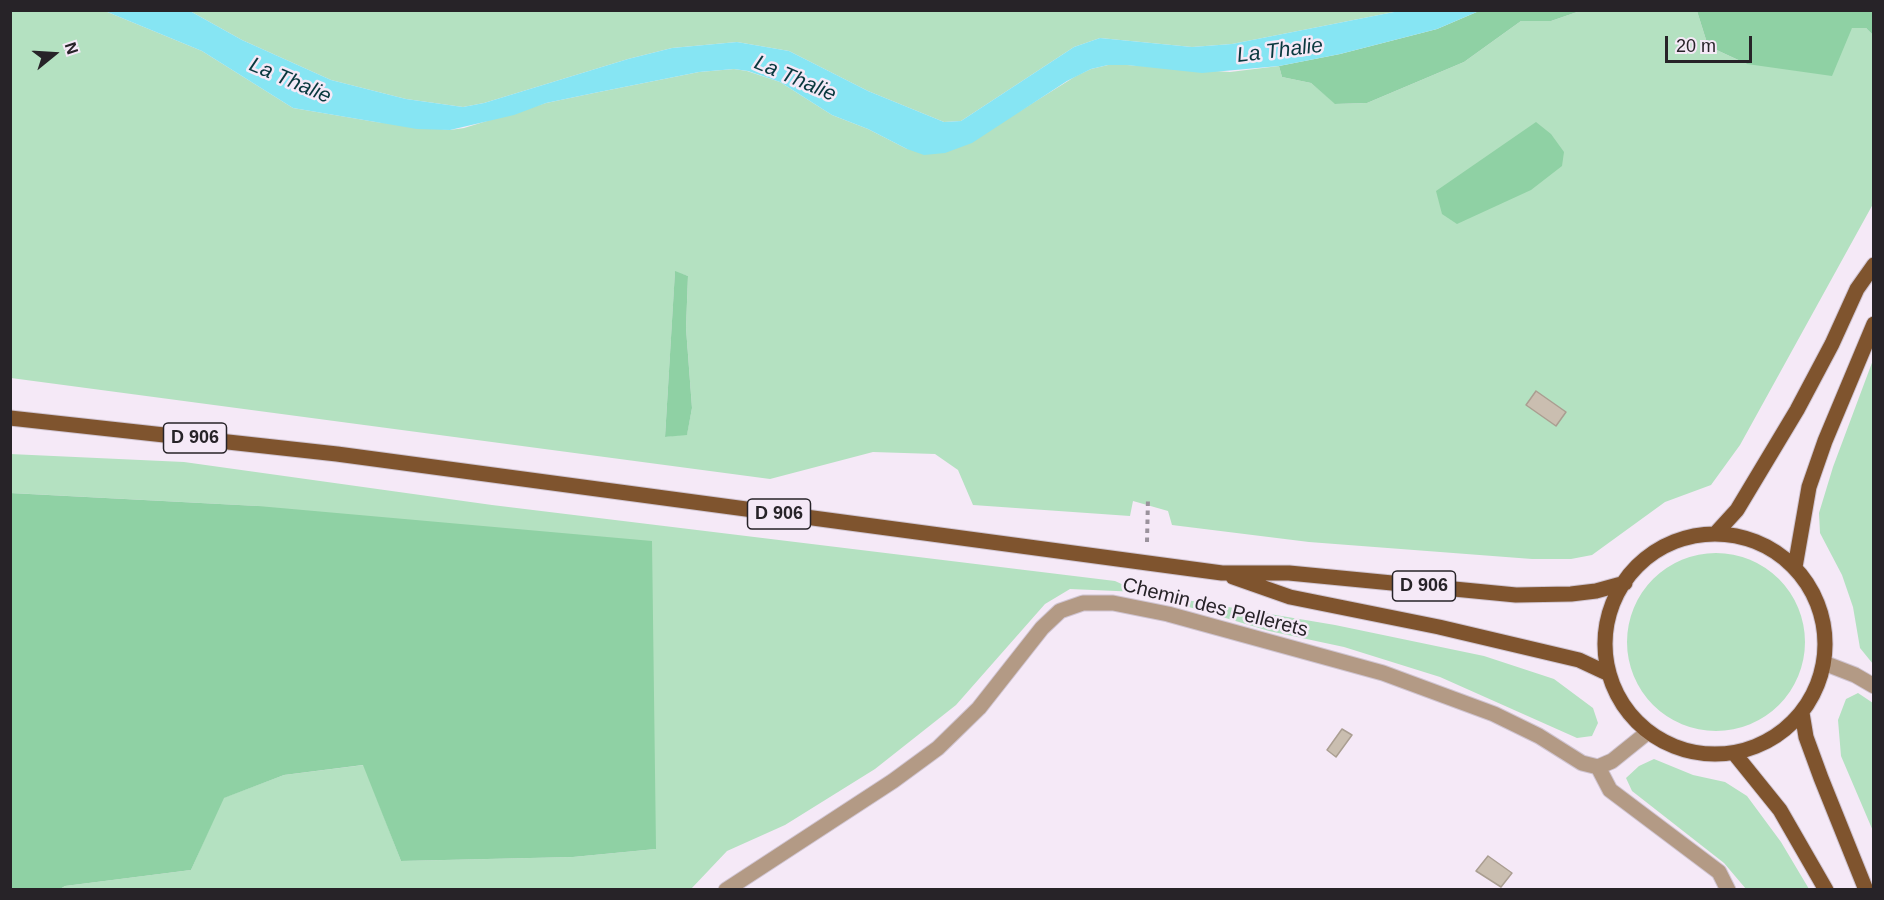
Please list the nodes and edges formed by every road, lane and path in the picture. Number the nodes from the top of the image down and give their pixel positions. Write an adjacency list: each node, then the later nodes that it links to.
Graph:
1 (1874, 265): 5 (main road)
2 (1874, 324): 7 (main road)
3 (10, 418): 6 (main road, D 906)
4 (1148, 498): 6 (path)
5 (1716, 533): 7 (main road); 9 (main road)
6 (1147, 564): 8 (main road, D 906)
7 (1795, 567): 10 (main road)
8 (1222, 573): 9 (main road, D 906); 11 (main road, D 906)
9 (1625, 583): 11 (main road)
10 (1824, 663): 12 (street); 13 (main road)
11 (1609, 674): 14 (main road)
12 (1874, 686)
13 (1802, 713): 15 (main road); 20 (main road)
14 (1648, 732): 15 (main road); 16 (street)
15 (1734, 753): 19 (main road)
16 (1598, 767): 17 (street, Chemin des Pellerets); 18 (street)
17 (726, 890)
18 (1728, 890)
19 (1826, 890)
20 (1866, 890)

